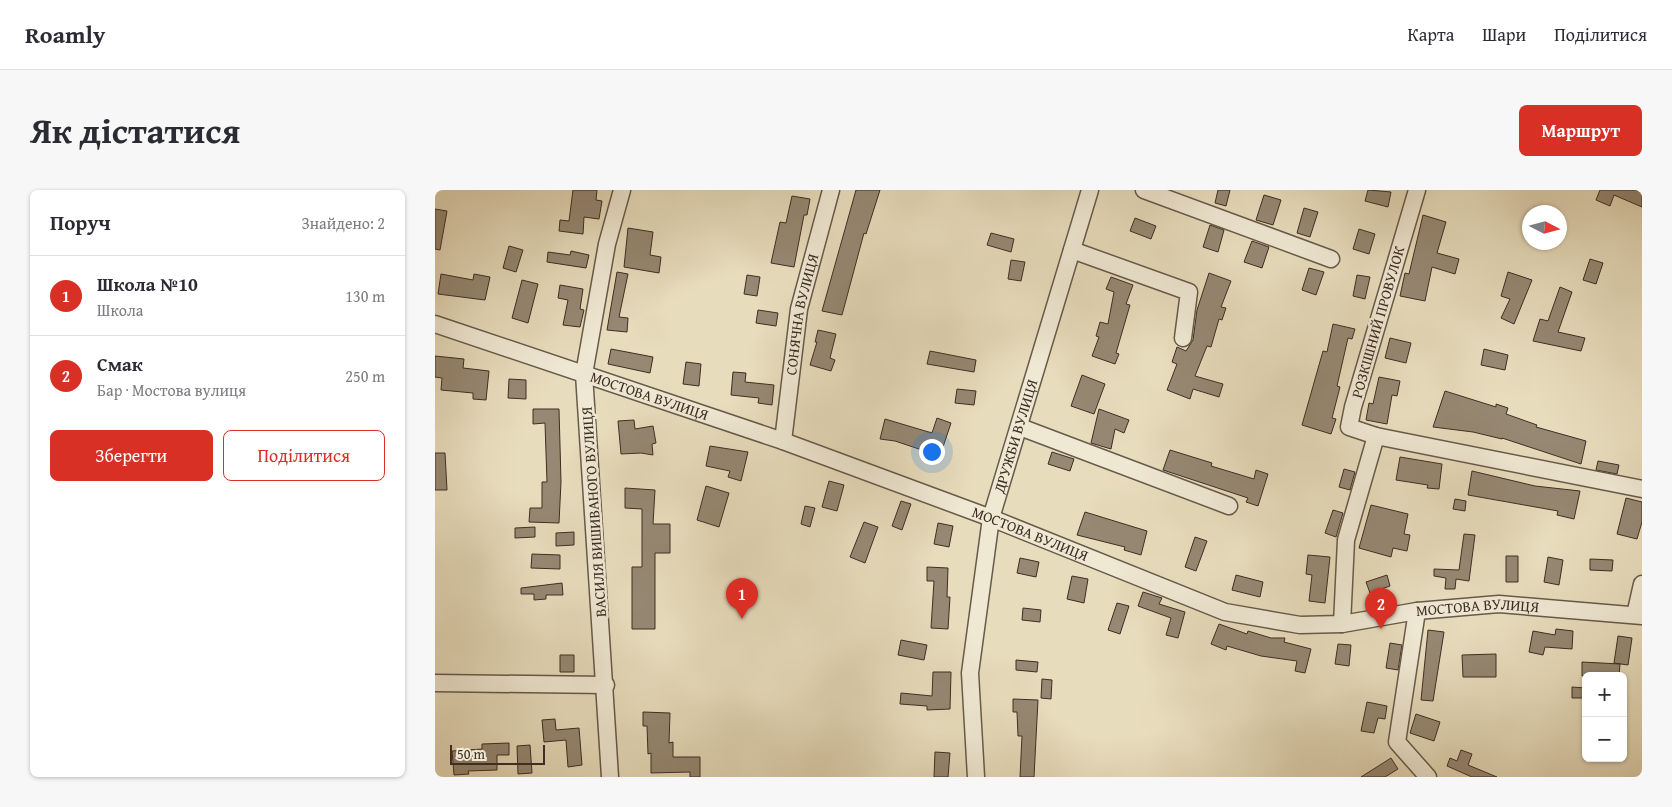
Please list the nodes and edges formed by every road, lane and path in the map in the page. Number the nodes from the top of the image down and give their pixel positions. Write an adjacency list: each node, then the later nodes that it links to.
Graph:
1 (621, 190): 10 (street, ВАСИЛЯ ВИШИВАНОГО ВУЛИЦЯ)
2 (831, 190): 13 (street, СОНЯЧНА ВУЛИЦЯ)
3 (1090, 190): 6 (street, ДРУЖБИ ВУЛИЦЯ)
4 (1144, 190): 7 (street)
5 (1417, 190): 12 (street, РОЗКІШНИЙ ПРОВУЛОК)
6 (1072, 250): 9 (street); 11 (street, ДРУЖБИ ВУЛИЦЯ)
7 (1331, 259)
8 (435, 324): 10 (street, МОСТОВА ВУЛИЦЯ)
9 (1183, 338)
10 (584, 374): 13 (street, МОСТОВА ВУЛИЦЯ); 22 (street, ВАСИЛЯ ВИШИВАНОГО ВУЛИЦЯ)
11 (1020, 427): 15 (street); 16 (street, ДРУЖБИ ВУЛИЦЯ)
12 (1376, 436): 14 (street, РОЗКІШНИЙ ПРОВУЛОК); 20 (street)
13 (783, 441): 16 (street, МОСТОВА ВУЛИЦЯ)
14 (1642, 489)
15 (1229, 506)
16 (991, 518): 20 (street, МОСТОВА ВУЛИЦЯ); 24 (street, ДРУЖБИ ВУЛИЦЯ)
17 (1642, 584): 19 (street)
18 (1417, 611): 19 (street, МОСТОВА ВУЛИЦЯ); 20 (street, МОСТОВА ВУЛИЦЯ); 25 (street)
19 (1639, 616)
20 (1343, 624)
21 (435, 683): 22 (street)
22 (606, 685): 23 (street, ВАСИЛЯ ВИШИВАНОГО ВУЛИЦЯ)
23 (610, 777)
24 (976, 777)
25 (1428, 777)

